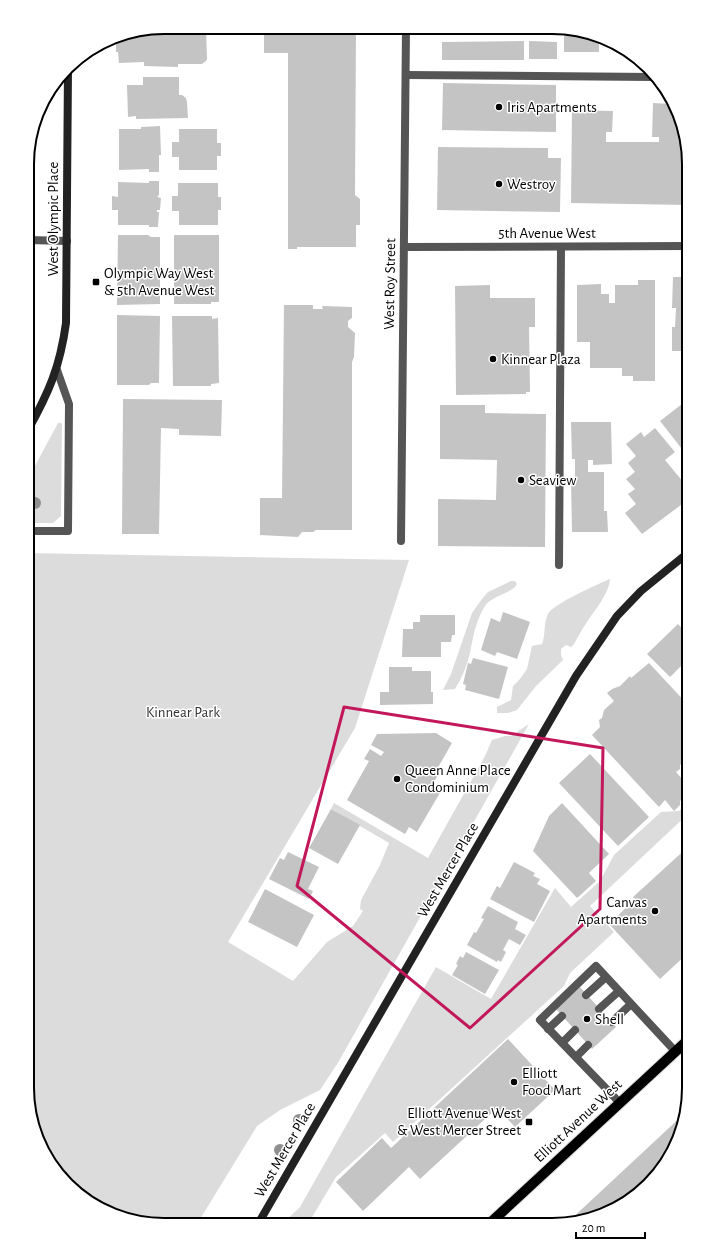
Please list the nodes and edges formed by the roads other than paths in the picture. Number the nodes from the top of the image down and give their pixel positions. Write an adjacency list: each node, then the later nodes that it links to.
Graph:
1 (406, 34): 2 (street, West Roy Street)
2 (406, 75): 4 (street); 8 (street, West Roy Street)
3 (68, 77): 6 (main road, West Olympic Place)
4 (649, 77)
5 (34, 240): 6 (street)
6 (67, 241): 10 (main road, West Olympic Place)
7 (682, 246): 9 (street, 5th Avenue West)
8 (404, 247): 9 (street, 5th Avenue West); 13 (street, West Roy Street)
9 (561, 247): 15 (street)
10 (57, 370): 11 (main road, West Olympic Place); 12 (street)
11 (34, 419)
12 (34, 531)
13 (401, 541)
14 (682, 558): 31 (main road, West Mercer Place)
15 (559, 565)
16 (606, 977): 17 (street); 18 (street); 23 (street)
17 (619, 991): 19 (street); 20 (street)
18 (586, 995)
19 (631, 1004): 22 (street); 28 (street)
20 (599, 1009)
21 (562, 1016): 23 (street)
22 (612, 1022)
23 (548, 1029): 25 (street)
24 (575, 1030): 25 (street)
25 (562, 1043): 29 (street)
26 (588, 1045): 29 (street)
27 (682, 1045): 28 (main road, Elliott Avenue West)
28 (675, 1051): 30 (main road, Elliott Avenue West)
29 (576, 1057): 30 (street)
30 (620, 1103): 32 (main road, Elliott Avenue West)
31 (261, 1218)
32 (496, 1218)

